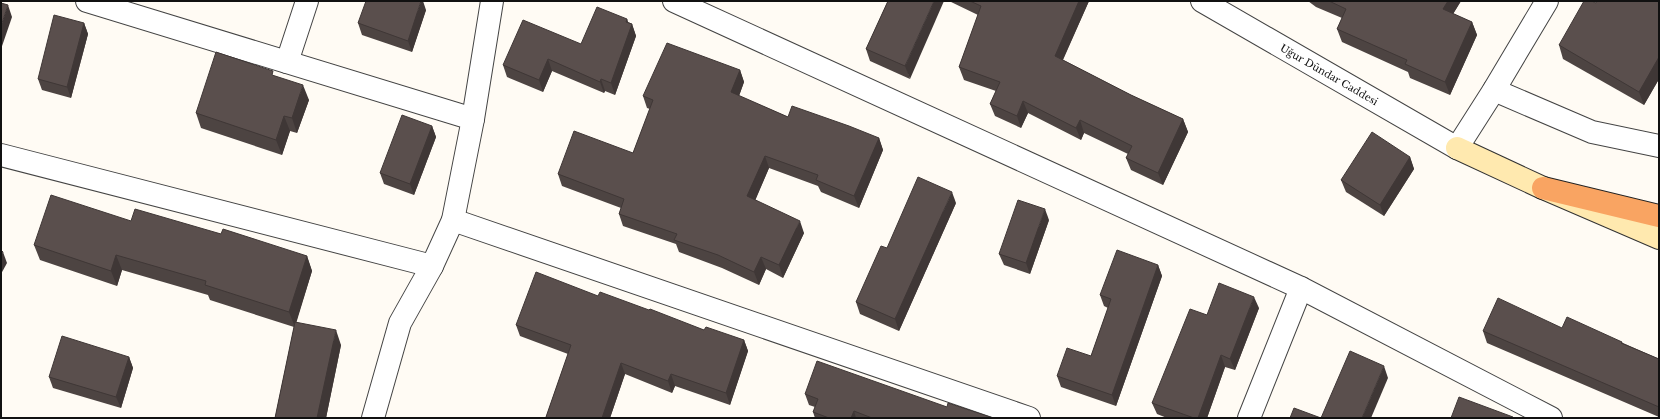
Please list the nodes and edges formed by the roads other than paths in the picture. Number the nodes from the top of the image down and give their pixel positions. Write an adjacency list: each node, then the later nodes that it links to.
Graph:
1 (87, 1): 7 (street)
2 (307, 1): 7 (street)
3 (492, 1): 9 (street)
4 (674, 1): 18 (street)
5 (1202, 1): 11 (street, Uğur Dündar Caddesi)
6 (1547, 1): 8 (street)
7 (287, 62): 9 (street)
8 (1494, 90): 10 (street); 11 (street)
9 (473, 119): 15 (street)
10 (1659, 146)
11 (1457, 148): 13 (main road)
12 (1, 155): 17 (street)
13 (1543, 188): 14 (highway); 16 (main road)
14 (1659, 216)
15 (453, 220): 17 (street); 20 (street)
16 (1659, 238)
17 (432, 266): 19 (street)
18 (1301, 288): 21 (street); 22 (street)
19 (373, 418)
20 (1029, 418)
21 (1249, 418)
22 (1551, 418)

